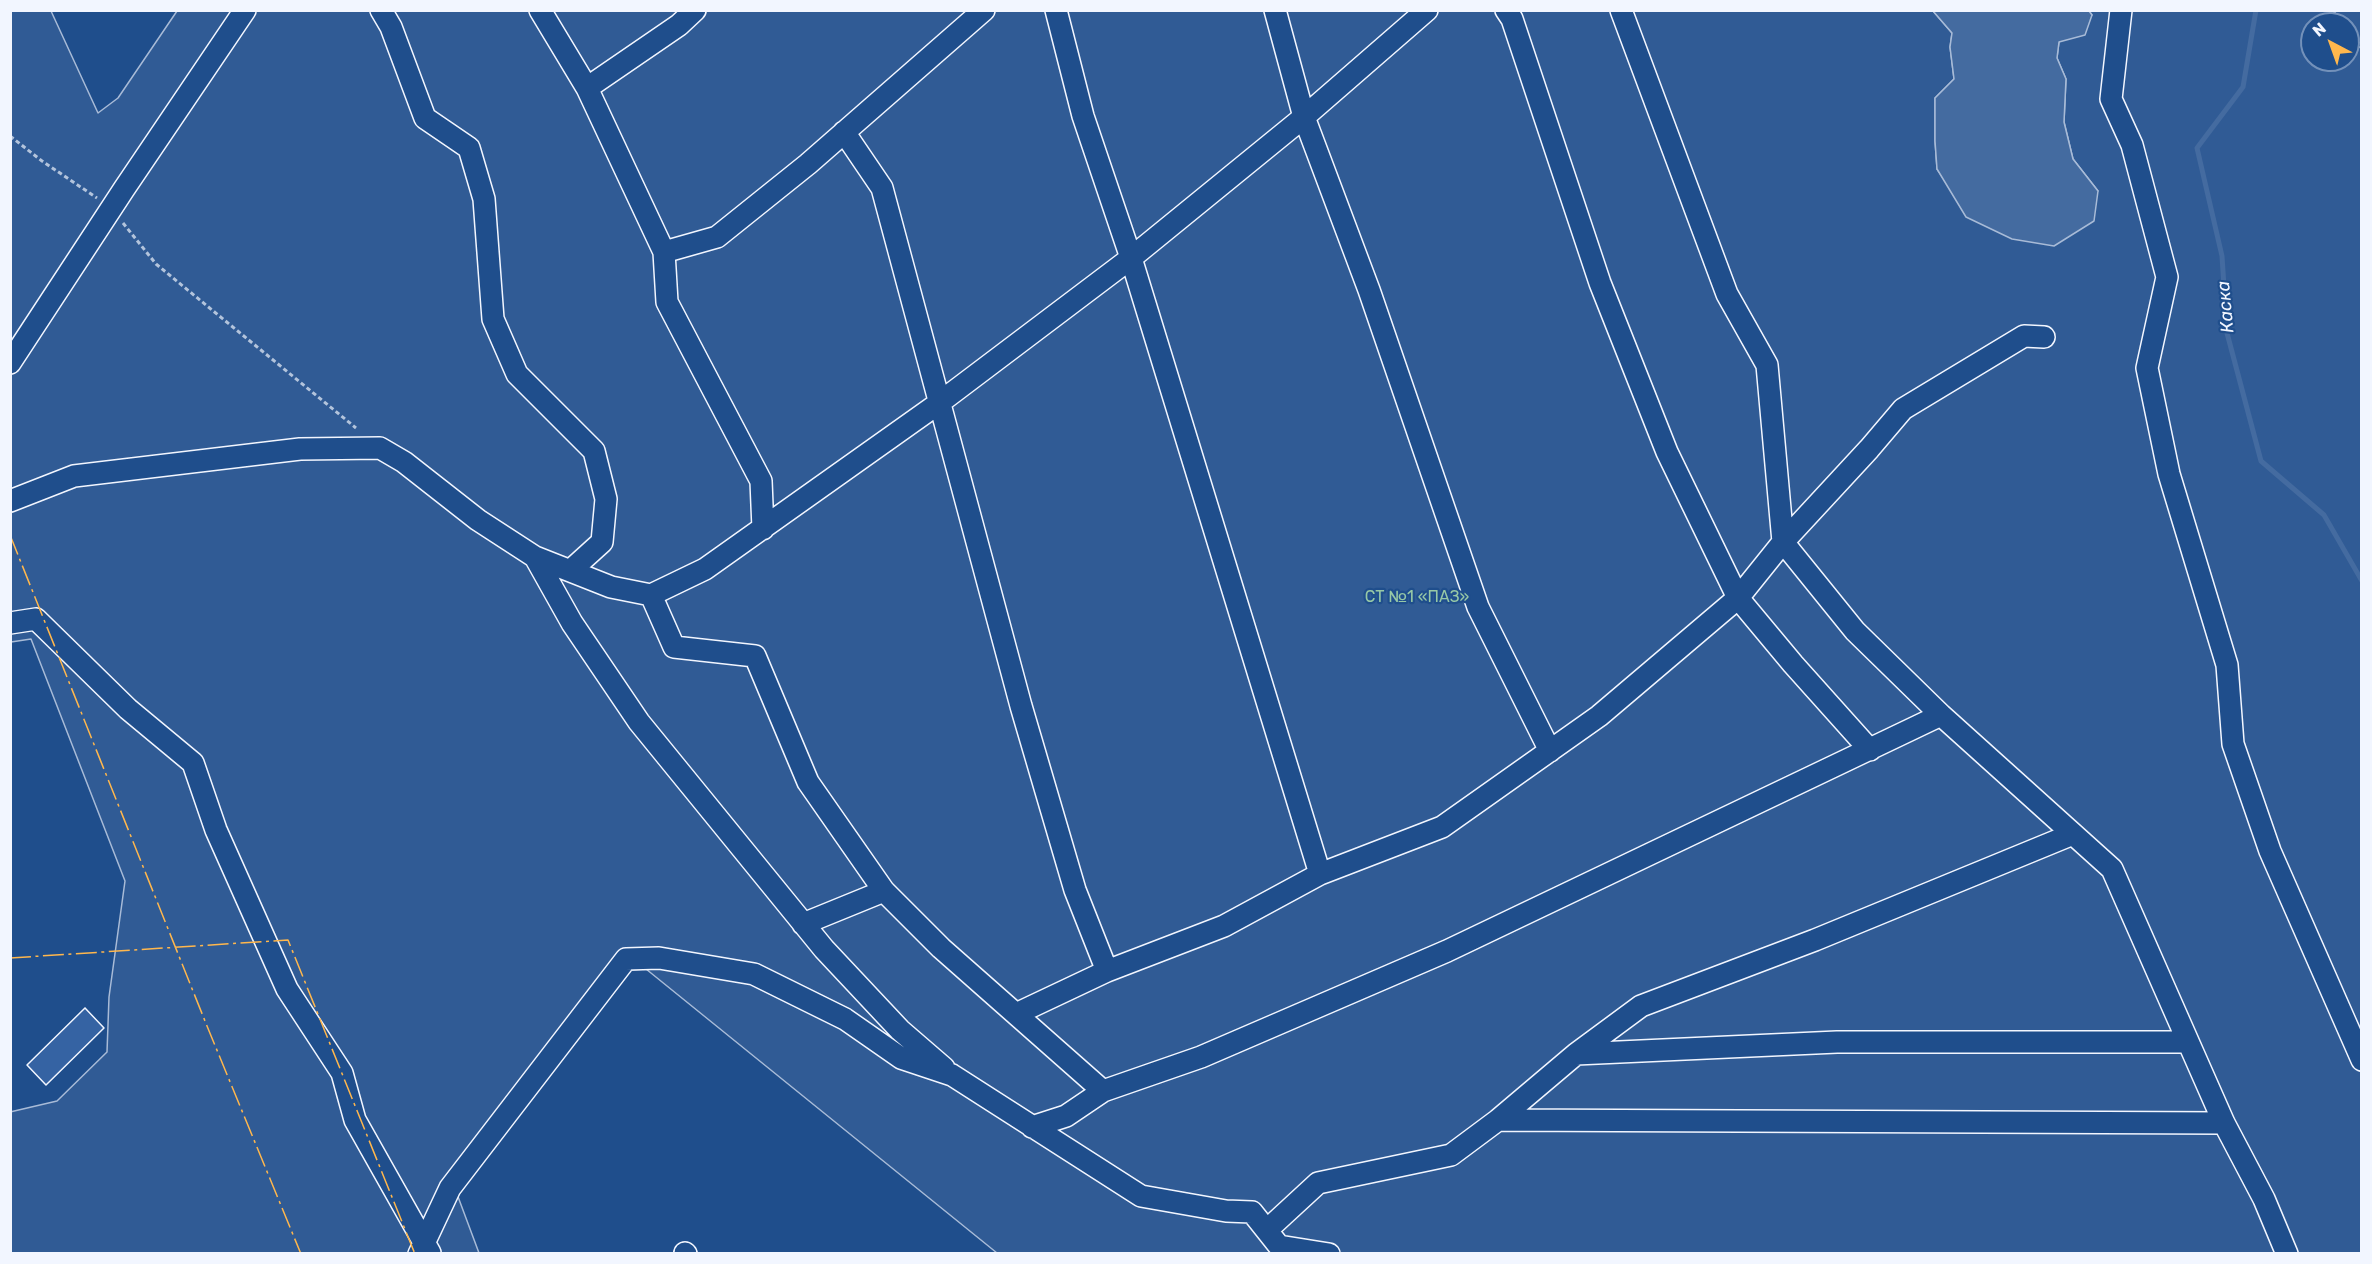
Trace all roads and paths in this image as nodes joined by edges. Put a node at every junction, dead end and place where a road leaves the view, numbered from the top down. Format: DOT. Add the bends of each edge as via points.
graph roads {
  1 [pos="245,10"];
  2 [pos="381,10"];
  3 [pos="540,10"];
  4 [pos="695,10"];
  5 [pos="984,10"];
  6 [pos="1056,10"];
  7 [pos="1275,10"];
  8 [pos="1427,10"];
  9 [pos="1506,10"];
  10 [pos="1621,10"];
  11 [pos="2121,10"];
  12 [pos="587,88"];
  13 [pos="1304,117"];
  14 [pos="844,132"];
  15 [pos="10,136"];
  16 [pos="111,208"];
  17 [pos="664,252"];
  18 [pos="1131,258"];
  19 [pos="2044,338"];
  20 [pos="10,363"];
  21 [pos="939,404"];
  22 [pos="380,448"];
  23 [pos="10,501"];
  24 [pos="762,529"];
  25 [pos="1783,542"];
  26 [pos="535,557"];
  27 [pos="570,571"];
  28 [pos="651,595"];
  29 [pos="1738,598"];
  30 [pos="10,622"];
  31 [pos="1941,716"];
  32 [pos="1870,750"];
  33 [pos="1550,751"];
  34 [pos="2073,834"];
  35 [pos="1320,874"];
  36 [pos="884,891"];
  37 [pos="803,924"];
  38 [pos="1107,971"];
  39 [pos="1016,1014"];
  40 [pos="2188,1042"];
  41 [pos="1576,1054"];
  42 [pos="2361,1060"];
  43 [pos="952,1075"];
  44 [pos="1103,1091"];
  45 [pos="1498,1120"];
  46 [pos="2224,1123"];
  47 [pos="1032,1127"];
  48 [pos="1267,1230"];
  49 [pos="424,1250"];
  50 [pos="1329,1254"];
  51 [pos="2287,1254"];
  1 -- 16 [label="street"];
  2 -- 27 [label="street" via="391,27 424,118 469,148 484,199 493,319 517,374 594,451 606,499 602,542"];
  3 -- 12 [label="street"];
  4 -- 12 [label="street"];
  5 -- 14 [label="street"];
  6 -- 18 [label="street" via="1083,116"];
  7 -- 13 [label="street"];
  8 -- 13 [label="street"];
  9 -- 29 [label="street" via="1600,283 1667,452"];
  10 -- 25 [label="street" via="1727,294 1767,365"];
  11 -- 42 [label="street" via="2111,99 2132,145 2168,277 2148,368 2169,474 2227,665 2233,744 2270,851"];
  12 -- 17 [label="street"];
  13 -- 18 [label="street"];
  13 -- 33 [label="street" via="1369,290 1478,607"];
  14 -- 17 [label="street" via="717,237"];
  14 -- 21 [label="street" via="882,188"];
  15 -- 16 [label="path"];
  16 -- 20 [label="street"];
  16 -- 22 [label="path" via="156,264"];
  17 -- 24 [label="street" via="667,302 761,481"];
  18 -- 21 [label="street"];
  18 -- 35 [label="street"];
  19 -- 25 [label="street" via="2024,336 1903,410"];
  21 -- 24 [label="street"];
  21 -- 38 [label="street" via="1075,890"];
  22 -- 23 [label="street" via="300,449 75,477"];
  22 -- 26 [label="street"];
  24 -- 28 [label="street" via="705,569"];
  25 -- 29 [label="street"];
  25 -- 31 [label="street" via="1855,631"];
  26 -- 27 [label="street"];
  26 -- 37 [label="street" via="572,623 639,722"];
  27 -- 28 [label="street" via="611,587"];
  28 -- 36 [label="street" via="674,647 754,656 808,782"];
  29 -- 32 [label="street"];
  29 -- 33 [label="street" via="1599,716"];
  30 -- 49 [label="street" via="36,619 128,709 193,763 216,830 287,989 342,1073 355,1120"];
  31 -- 32 [label="street"];
  31 -- 34 [label="street"];
  32 -- 44 [label="street" via="1447,951 1201,1057"];
  33 -- 35 [label="street" via="1442,827"];
  34 -- 40 [label="street" via="2112,869"];
  34 -- 41 [label="street" via="1815,940 1641,1006"];
  35 -- 38 [label="street" via="1224,926"];
  36 -- 37 [label="street"];
  36 -- 39 [label="street"];
  37 -- 43 [label="street" via="900,1030"];
  38 -- 39 [label="street"];
  39 -- 44 [label="street"];
  40 -- 41 [label="street" via="1837,1042"];
  40 -- 46 [label="street"];
  41 -- 45 [label="street"];
  43 -- 47 [label="street"];
  43 -- 49 [label="street" via="901,1058 845,1019 754,974 659,958 626,959 450,1188"];
  44 -- 47 [label="street" via="1066,1116"];
  45 -- 46 [label="street"];
  45 -- 48 [label="street" via="1451,1155 1318,1183"];
  46 -- 51 [label="street" via="2264,1199"];
  47 -- 48 [label="street" via="1141,1197 1252,1212"];
  48 -- 50 [label="street" via="1279,1246"];
}
